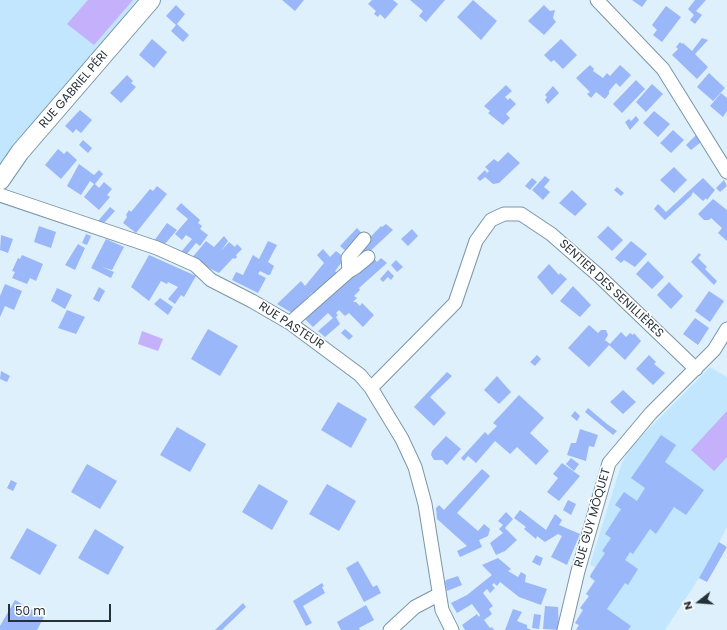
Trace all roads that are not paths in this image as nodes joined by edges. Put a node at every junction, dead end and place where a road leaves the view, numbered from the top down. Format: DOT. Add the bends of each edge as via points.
graph roads {
  1 [pos="151,0"];
  2 [pos="597,0"];
  3 [pos="727,172"];
  4 [pos="0,181"];
  5 [pos="0,195"];
  6 [pos="364,239"];
  7 [pos="368,257"];
  8 [pos="349,271"];
  9 [pos="290,323"];
  10 [pos="727,329"];
  11 [pos="696,369"];
  12 [pos="371,388"];
  13 [pos="438,595"];
  14 [pos="390,630"];
  15 [pos="452,630"];
  16 [pos="564,630"];
  1 -- 4 [label="main road, RUE GABRIEL PÉRI" via="20,152"];
  2 -- 3 [label="street" via="663,69"];
  5 -- 9 [label="street, RUE PASTEUR" via="157,248 195,265 211,280 252,300"];
  6 -- 8 [label="street" via="348,258"];
  7 -- 8 [label="street"];
  8 -- 9 [label="street"];
  9 -- 12 [label="street, RUE PASTEUR" via="349,366"];
  10 -- 11 [label="street, RUE GUY MÔQUET" via="714,350"];
  11 -- 12 [label="street, SENTIER DES SENILLIÈRES" via="598,275 551,234 522,214 504,214 491,220 476,242 455,303"];
  11 -- 16 [label="street, RUE GUY MÔQUET" via="650,413 609,463"];
  12 -- 13 [label="street, RUE PASTEUR" via="409,452 415,467 425,504"];
  13 -- 14 [label="street" via="415,608"];
  13 -- 15 [label="street, RUE PASTEUR"];
}
